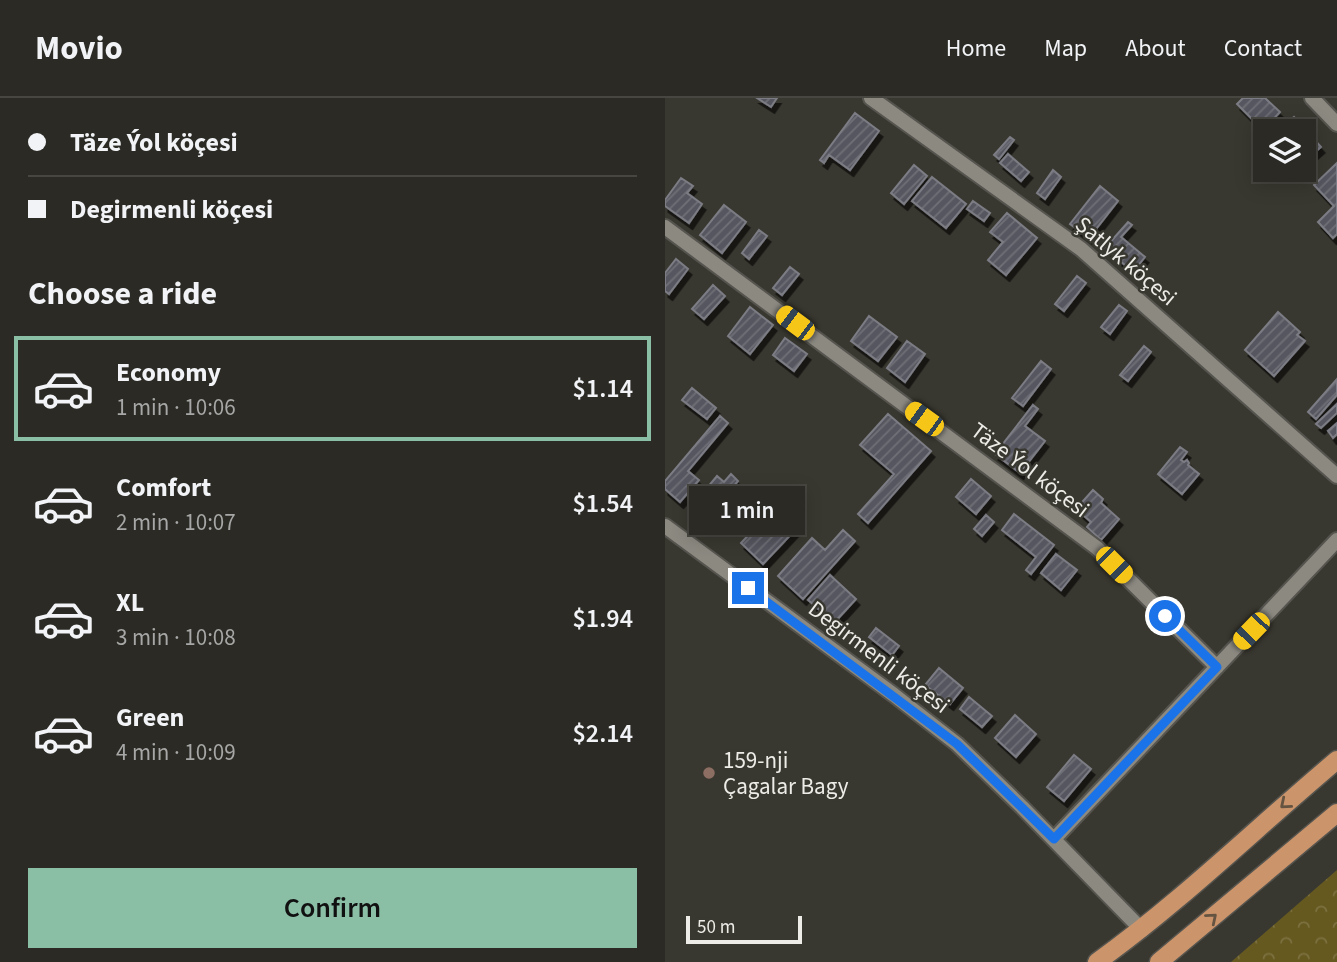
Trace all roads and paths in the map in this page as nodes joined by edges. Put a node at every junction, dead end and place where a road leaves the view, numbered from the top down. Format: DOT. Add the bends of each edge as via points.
graph roads {
  1 [pos="871,98"];
  2 [pos="1312,98"];
  3 [pos="1337,124"];
  4 [pos="665,227"];
  5 [pos="1337,476"];
  6 [pos="665,526"];
  7 [pos="1337,540"];
  8 [pos="1217,667"];
  9 [pos="1337,760"];
  10 [pos="1337,813"];
  11 [pos="1054,839"];
  12 [pos="1142,930"];
  13 [pos="1097,962"];
  14 [pos="1159,962"];
  1 -- 5 [label="street, Şatlyk köçesi" via="1081,249"];
  2 -- 3 [label="street"];
  4 -- 8 [label="street, Täze Ýol köçesi" via="1097,548"];
  6 -- 11 [label="street, Degirmenli köçesi" via="957,744"];
  7 -- 8 [label="street"];
  8 -- 11 [label="street"];
  9 -- 12 [label="main road, one-way"];
  14 -- 10 [label="main road, one-way"];
  11 -- 12 [label="street, Degirmenli köçesi"];
  12 -- 13 [label="main road"];
}
